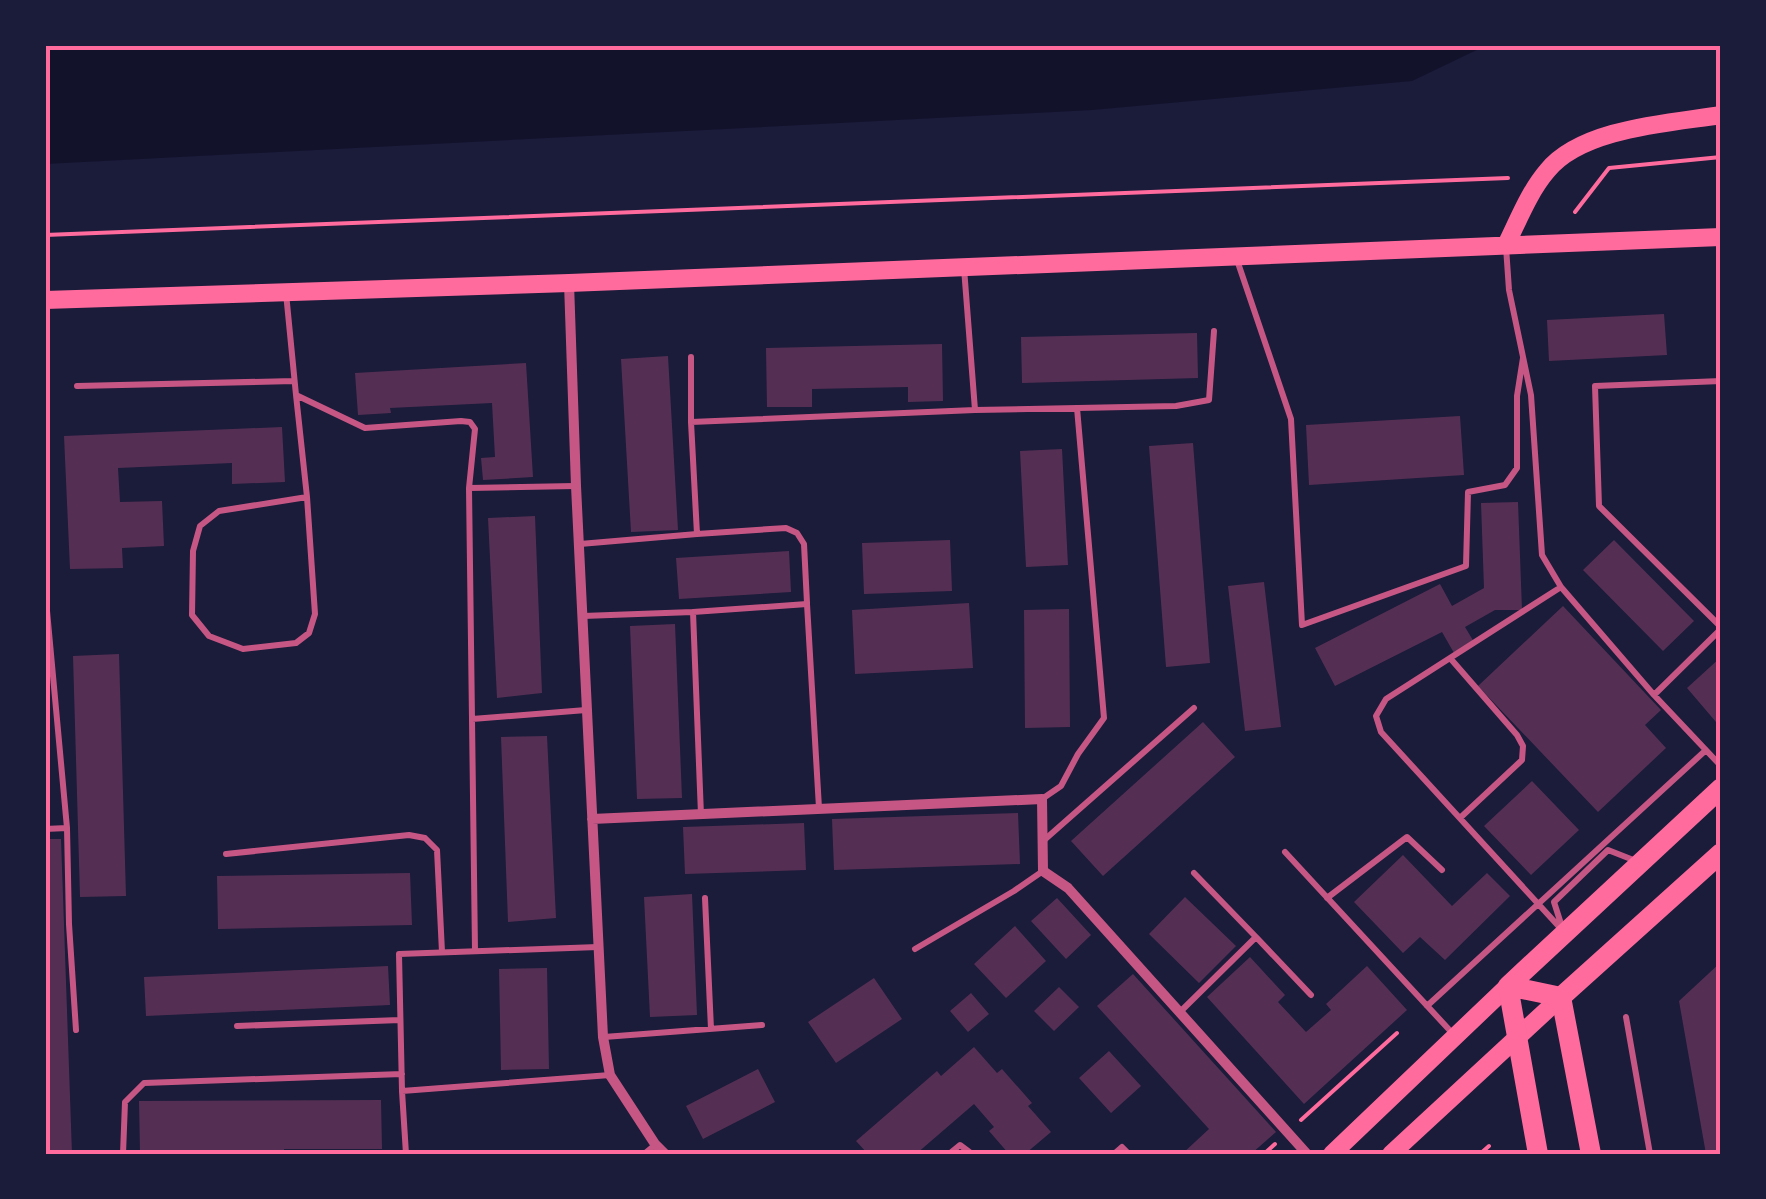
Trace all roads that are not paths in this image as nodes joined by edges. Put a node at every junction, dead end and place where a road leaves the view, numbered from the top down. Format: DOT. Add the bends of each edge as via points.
graph roads {
  1 [pos="1721,115"];
  2 [pos="1721,237"];
  3 [pos="1506,246"];
  4 [pos="1235,256"];
  5 [pos="964,267"];
  6 [pos="569,283"];
  7 [pos="286,291"];
  8 [pos="45,300"];
  9 [pos="1214,332"];
  10 [pos="690,357"];
  11 [pos="1523,358"];
  12 [pos="1721,380"];
  13 [pos="294,381"];
  14 [pos="77,386"];
  15 [pos="296,395"];
  16 [pos="1077,408"];
  17 [pos="975,410"];
  18 [pos="691,422"];
  19 [pos="576,486"];
  20 [pos="470,488"];
  21 [pos="307,497"];
  22 [pos="697,534"];
  23 [pos="580,544"];
  24 [pos="1562,588"];
  25 [pos="45,589"];
  26 [pos="807,604"];
  27 [pos="694,612"];
  28 [pos="583,616"];
  29 [pos="1721,628"];
  30 [pos="1450,658"];
  31 [pos="1654,695"];
  32 [pos="1194,708"];
  33 [pos="587,710"];
  34 [pos="472,718"];
  35 [pos="1706,750"];
  36 [pos="1721,766"];
  37 [pos="1721,788"];
  38 [pos="1042,800"];
  39 [pos="819,809"];
  40 [pos="702,815"];
  41 [pos="592,818"];
  42 [pos="1460,818"];
  43 [pos="67,828"];
  44 [pos="45,829"];
  45 [pos="1042,842"];
  46 [pos="1285,852"];
  47 [pos="1721,853"];
  48 [pos="226,854"];
  49 [pos="1640,862"];
  50 [pos="1442,870"];
  51 [pos="1043,871"];
  52 [pos="1194,873"];
  53 [pos="706,898"];
  54 [pos="1327,898"];
  55 [pos="1538,904"];
  56 [pos="1564,933"];
  57 [pos="1256,937"];
  58 [pos="598,947"];
  59 [pos="914,949"];
  60 [pos="476,951"];
  61 [pos="442,952"];
  62 [pos="1508,986"];
  63 [pos="1310,995"];
  64 [pos="1561,997"];
  65 [pos="1427,1006"];
  66 [pos="1181,1011"];
  67 [pos="1626,1017"];
  68 [pos="400,1020"];
  69 [pos="762,1025"];
  70 [pos="238,1026"];
  71 [pos="711,1029"];
  72 [pos="76,1030"];
  73 [pos="602,1037"];
  74 [pos="1456,1037"];
  75 [pos="1517,1037"];
  76 [pos="402,1074"];
  77 [pos="610,1075"];
  78 [pos="402,1091"];
  79 [pos="656,1144"];
  80 [pos="123,1154"];
  81 [pos="406,1154"];
  82 [pos="644,1154"];
  83 [pos="665,1154"];
  84 [pos="950,1154"];
  85 [pos="972,1154"];
  86 [pos="1114,1154"];
  87 [pos="1128,1154"];
  88 [pos="1307,1154"];
  89 [pos="1332,1154"];
  90 [pos="1390,1154"];
  91 [pos="1538,1154"];
  92 [pos="1591,1154"];
  93 [pos="1650,1154"];
  1 -- 3 [label="main road" via="1620,130 1574,149 1549,168"];
  2 -- 3 [label="main road"];
  3 -- 4 [label="main road"];
  3 -- 11 [label="lane"];
  4 -- 5 [label="main road"];
  4 -- 11 [label="lane" via="1291,419 1302,624 1466,566 1468,492 1504,485 1516,468"];
  5 -- 6 [label="main road"];
  5 -- 17 [label="lane"];
  6 -- 7 [label="main road"];
  6 -- 19 [label="street"];
  7 -- 8 [label="main road"];
  7 -- 13 [label="lane"];
  9 -- 16 [label="lane" via="1209,400"];
  10 -- 18 [label="lane"];
  11 -- 24 [label="lane" via="1542,555"];
  12 -- 29 [label="lane" via="1596,386 1600,506"];
  13 -- 14 [label="lane"];
  13 -- 15 [label="lane"];
  15 -- 20 [label="lane" via="365,428 470,422"];
  15 -- 21 [label="lane"];
  16 -- 17 [label="lane"];
  16 -- 38 [label="lane" via="1104,718 1061,786"];
  17 -- 18 [label="lane"];
  18 -- 22 [label="lane"];
  19 -- 20 [label="lane"];
  19 -- 23 [label="street"];
  20 -- 34 [label="lane"];
  21 -- 21 [label="lane" via="315,614 308,633 296,644 243,650 209,636 192,615 200,526 219,510"];
  22 -- 23 [label="lane"];
  22 -- 26 [label="lane" via="786,528 797,533 804,544"];
  23 -- 28 [label="street"];
  24 -- 30 [label="lane"];
  24 -- 31 [label="lane"];
  25 -- 43 [label="lane"];
  26 -- 27 [label="lane"];
  26 -- 39 [label="lane"];
  27 -- 28 [label="lane"];
  27 -- 40 [label="lane"];
  28 -- 33 [label="street"];
  29 -- 31 [label="lane"];
  30 -- 42 [label="lane" via="1523,746 1522,760"];
  30 -- 42 [label="lane" via="1386,699 1376,716 1382,732"];
  31 -- 35 [label="lane"];
  32 -- 45 [label="lane"];
  33 -- 34 [label="lane"];
  33 -- 41 [label="street"];
  34 -- 60 [label="lane"];
  35 -- 36 [label="lane"];
  35 -- 55 [label="lane"];
  37 -- 49 [label="main road"];
  38 -- 39 [label="street"];
  38 -- 45 [label="street"];
  39 -- 40 [label="street"];
  40 -- 41 [label="street"];
  41 -- 58 [label="street"];
  42 -- 55 [label="lane"];
  43 -- 44 [label="lane"];
  43 -- 72 [label="lane"];
  45 -- 51 [label="street"];
  46 -- 54 [label="lane"];
  47 -- 64 [label="main road"];
  48 -- 61 [label="lane" via="425,838 437,850"];
  49 -- 56 [label="main road"];
  49 -- 56 [label="lane" via="1608,850 1554,902"];
  50 -- 54 [label="lane" via="1407,837"];
  51 -- 59 [label="lane"];
  51 -- 66 [label="street" via="1068,888"];
  52 -- 57 [label="lane"];
  53 -- 71 [label="lane"];
  54 -- 65 [label="lane"];
  55 -- 56 [label="lane"];
  55 -- 65 [label="lane"];
  56 -- 62 [label="main road"];
  57 -- 63 [label="lane"];
  57 -- 66 [label="lane"];
  58 -- 60 [label="lane"];
  58 -- 73 [label="street"];
  60 -- 61 [label="lane"];
  61 -- 68 [label="lane" via="399,954"];
  62 -- 64 [label="main road"];
  62 -- 74 [label="main road"];
  62 -- 75 [label="main road"];
  64 -- 75 [label="main road"];
  64 -- 92 [label="main road"];
  65 -- 74 [label="lane"];
  66 -- 88 [label="street"];
  67 -- 93 [label="lane"];
  68 -- 70 [label="lane"];
  68 -- 76 [label="lane"];
  69 -- 71 [label="lane"];
  71 -- 73 [label="lane"];
  73 -- 77 [label="street"];
  74 -- 89 [label="main road"];
  75 -- 90 [label="main road"];
  75 -- 91 [label="main road"];
  76 -- 78 [label="lane"];
  76 -- 80 [label="lane" via="144,1083 125,1102"];
  77 -- 78 [label="lane"];
  77 -- 79 [label="street"];
  78 -- 81 [label="lane"];
  79 -- 82 [label="lane"];
  79 -- 83 [label="street"];
  84 -- 85 [label="lane" via="960,1145"];
  86 -- 87 [label="lane" via="1122,1147"];
}
